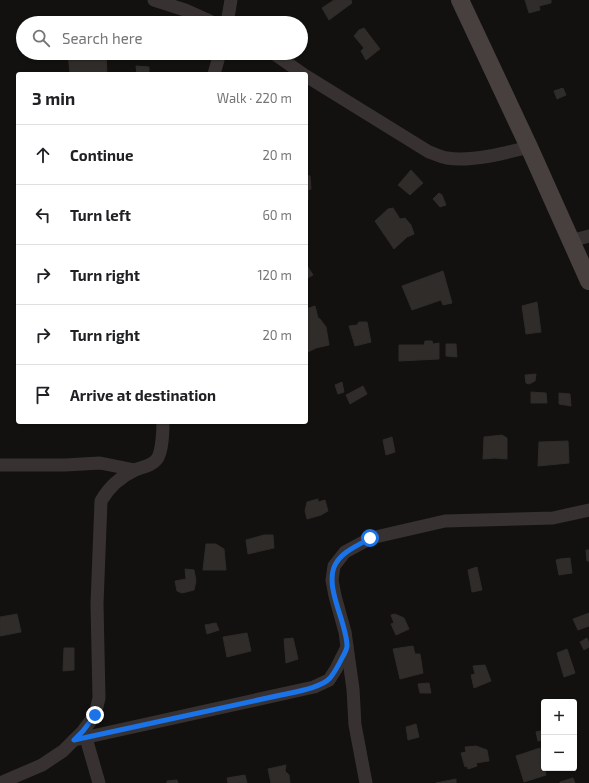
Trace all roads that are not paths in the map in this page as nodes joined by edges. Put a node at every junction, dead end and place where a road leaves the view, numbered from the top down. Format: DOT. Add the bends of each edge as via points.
graph roads {
  1 [pos="154,0"];
  2 [pos="231,0"];
  3 [pos="460,0"];
  4 [pos="198,16"];
  5 [pos="228,16"];
  6 [pos="218,60"];
  7 [pos="282,60"];
  8 [pos="215,72"];
  9 [pos="300,72"];
  10 [pos="308,77"];
  11 [pos="529,147"];
  12 [pos="589,236"];
  13 [pos="570,241"];
  14 [pos="589,281"];
  15 [pos="163,424"];
  16 [pos="0,465"];
  17 [pos="134,470"];
  18 [pos="589,510"];
  19 [pos="347,647"];
  20 [pos="80,739"];
  21 [pos="0,783"];
  22 [pos="99,783"];
  23 [pos="366,783"];
  1 -- 4 [label="street"];
  2 -- 5 [label="street"];
  3 -- 11 [label="main road"];
  6 -- 8 [label="street"];
  7 -- 9 [label="street"];
  10 -- 11 [label="street" via="429,152 446,158 508,153"];
  11 -- 13 [label="main road"];
  12 -- 13 [label="street"];
  13 -- 14 [label="main road"];
  15 -- 17 [label="street" via="158,458 149,465"];
  16 -- 17 [label="street" via="100,464"];
  17 -- 20 [label="street" via="109,488 101,501 97,604 99,698 95,715"];
  18 -- 19 [label="street" via="553,518 445,521 370,538 345,552 334,566 332,580"];
  19 -- 20 [label="street" via="329,680 314,687"];
  19 -- 23 [label="street" via="355,726"];
  20 -- 21 [label="street" via="42,766"];
  20 -- 22 [label="street"];
}
